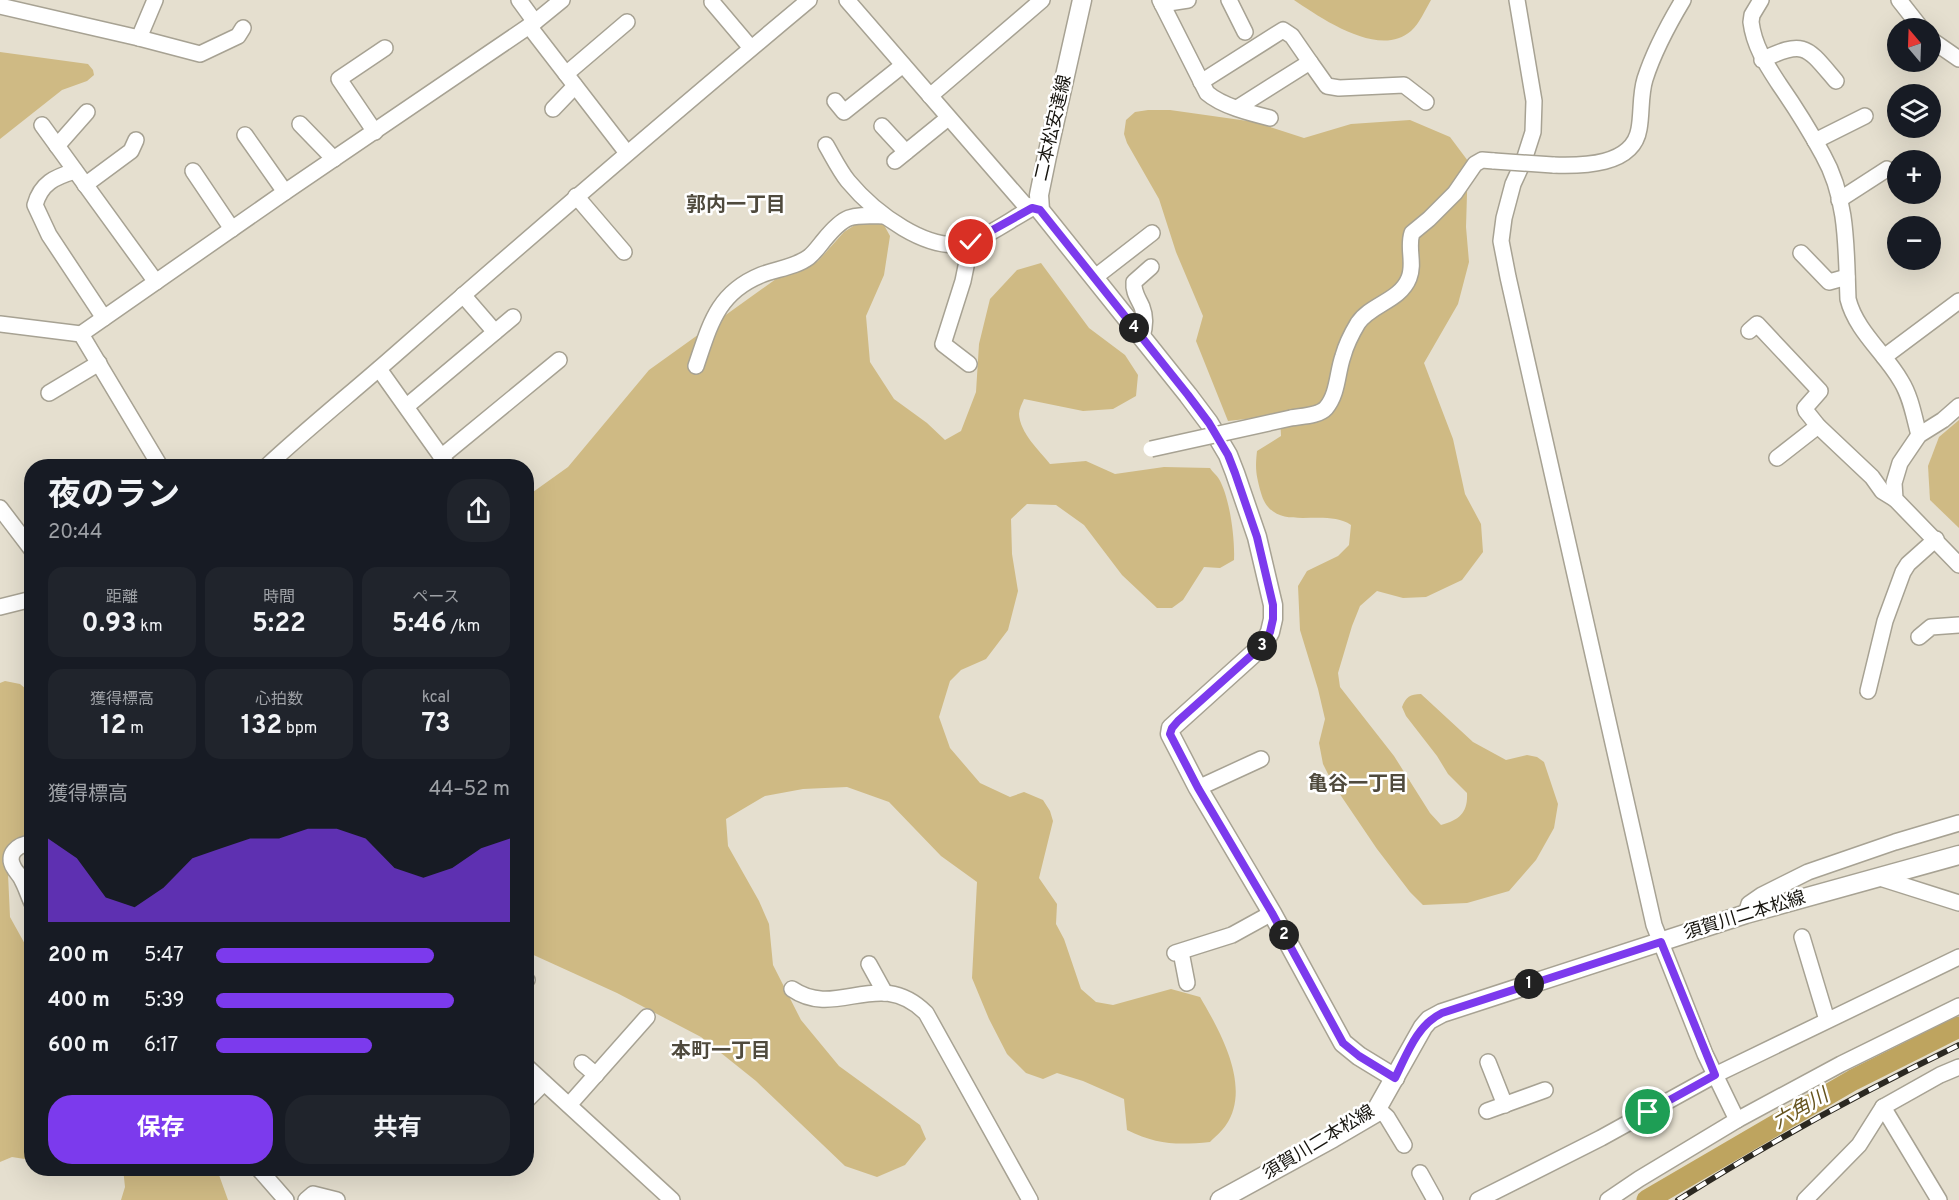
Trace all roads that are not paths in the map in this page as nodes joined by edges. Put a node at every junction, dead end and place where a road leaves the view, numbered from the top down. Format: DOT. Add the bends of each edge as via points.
graph roads {
  1 [pos="155,0"];
  2 [pos="519,0"];
  3 [pos="562,0"];
  4 [pos="808,0"];
  5 [pos="847,0"];
  6 [pos="1082,0"];
  7 [pos="1188,0"];
  8 [pos="1229,0"];
  9 [pos="1518,0"];
  10 [pos="1683,0"];
  11 [pos="1761,0"];
  12 [pos="1899,0"];
  13 [pos="1039,1"];
  14 [pos="712,2"];
  15 [pos="1161,2"];
  16 [pos="0,6"];
  17 [pos="1913,18"];
  18 [pos="627,22"];
  19 [pos="532,24"];
  20 [pos="243,28"];
  21 [pos="1245,32"];
  22 [pos="139,38"];
  23 [pos="1941,47"];
  24 [pos="385,48"];
  25 [pos="751,48"];
  26 [pos="1959,59"];
  27 [pos="1762,60"];
  28 [pos="1310,62"];
  29 [pos="903,65"];
  30 [pos="571,80"];
  31 [pos="1836,81"];
  32 [pos="1202,82"];
  33 [pos="930,96"];
  34 [pos="835,101"];
  35 [pos="1426,102"];
  36 [pos="1238,108"];
  37 [pos="553,109"];
  38 [pos="1865,116"];
  39 [pos="948,118"];
  40 [pos="1270,118"];
  41 [pos="300,124"];
  42 [pos="42,125"];
  43 [pos="96,126"];
  44 [pos="882,126"];
  45 [pos="375,132"];
  46 [pos="245,135"];
  47 [pos="136,140"];
  48 [pos="1815,141"];
  49 [pos="826,145"];
  50 [pos="57,146"];
  51 [pos="627,153"];
  52 [pos="334,159"];
  53 [pos="1887,169"];
  54 [pos="75,171"];
  55 [pos="193,171"];
  56 [pos="85,185"];
  57 [pos="285,192"];
  58 [pos="576,196"];
  59 [pos="1839,200"];
  60 [pos="1036,209"];
  61 [pos="884,216"];
  62 [pos="232,229"];
  63 [pos="1152,233"];
  64 [pos="971,242"];
  65 [pos="624,252"];
  66 [pos="1801,253"];
  67 [pos="1151,267"];
  68 [pos="1847,277"];
  69 [pos="1094,278"];
  70 [pos="156,282"];
  71 [pos="464,295"];
  72 [pos="1959,301"];
  73 [pos="513,317"];
  74 [pos="104,318"];
  75 [pos="0,324"];
  76 [pos="1749,331"];
  77 [pos="495,332"];
  78 [pos="81,334"];
  79 [pos="1142,338"];
  80 [pos="1884,357"];
  81 [pos="559,360"];
  82 [pos="99,363"];
  83 [pos="969,364"];
  84 [pos="696,366"];
  85 [pos="379,369"];
  86 [pos="49,393"];
  87 [pos="407,406"];
  88 [pos="1959,406"];
  89 [pos="1818,426"];
  90 [pos="1919,435"];
  91 [pos="1151,449"];
  92 [pos="1778,458"];
  93 [pos="156,459"];
  94 [pos="275,459"];
  95 [pos="443,459"];
  96 [pos="448,459"];
  97 [pos="1895,498"];
  98 [pos="0,508"];
  99 [pos="1936,539"];
  100 [pos="24,540"];
  101 [pos="1959,565"];
  102 [pos="24,601"];
  103 [pos="0,607"];
  104 [pos="1959,625"];
  105 [pos="1919,637"];
  106 [pos="1868,691"];
  107 [pos="1261,759"];
  108 [pos="1198,788"];
  109 [pos="1959,823"];
  110 [pos="24,844"];
  111 [pos="1959,855"];
  112 [pos="1880,878"];
  113 [pos="24,884"];
  114 [pos="1959,903"];
  115 [pos="1272,913"];
  116 [pos="1746,914"];
  117 [pos="1802,937"];
  118 [pos="1661,942"];
  119 [pos="1959,957"];
  120 [pos="869,964"];
  121 [pos="1187,983"];
  122 [pos="792,989"];
  123 [pos="885,993"];
  124 [pos="1959,1006"];
  125 [pos="647,1017"];
  126 [pos="1827,1020"];
  127 [pos="1488,1062"];
  128 [pos="582,1064"];
  129 [pos="1959,1067"];
  130 [pos="534,1073"];
  131 [pos="596,1075"];
  132 [pos="1715,1075"];
  133 [pos="1395,1078"];
  134 [pos="544,1083"];
  135 [pos="1545,1090"];
  136 [pos="534,1093"];
  137 [pos="568,1105"];
  138 [pos="1505,1105"];
  139 [pos="1883,1107"];
  140 [pos="1378,1109"];
  141 [pos="1487,1111"];
  142 [pos="1737,1120"];
  143 [pos="1404,1145"];
  144 [pos="1420,1173"];
  145 [pos="265,1176"];
  146 [pos="286,1200"];
  147 [pos="306,1200"];
  148 [pos="338,1200"];
  149 [pos="672,1200"];
  150 [pos="1030,1200"];
  151 [pos="1220,1200"];
  152 [pos="1435,1200"];
  153 [pos="1478,1200"];
  154 [pos="1608,1200"];
  155 [pos="1805,1200"];
  156 [pos="1939,1200"];
  1 -- 22 [label="street"];
  2 -- 19 [label="street"];
  3 -- 19 [label="street"];
  4 -- 25 [label="street"];
  5 -- 29 [label="street"];
  6 -- 60 [label="main road, 二本松安達線"];
  7 -- 15 [label="street"];
  8 -- 21 [label="street"];
  9 -- 118 [label="street" via="1534,101 1533,132 1513,184 1501,241 1639,865"];
  10 -- 91 [label="street, bridge" via="1663,34 1645,80 1634,142 1621,155 1590,165 1482,160 1475,164 1455,193 1412,233 1412,269 1406,285 1360,320 1342,357 1326,408 1319,413"];
  11 -- 27 [label="street" via="1751,22"];
  12 -- 17 [label="street"];
  13 -- 33 [label="street"];
  14 -- 25 [label="street"];
  15 -- 32 [label="street"];
  16 -- 22 [label="street"];
  18 -- 30 [label="street"];
  19 -- 30 [label="street"];
  19 -- 45 [label="street"];
  20 -- 22 [label="street" via="238,36 200,54"];
  23 -- 26 [label="street"];
  24 -- 45 [label="street" via="339,79"];
  25 -- 51 [label="street"];
  27 -- 31 [label="street" via="1788,49 1803,48"];
  27 -- 48 [label="street"];
  28 -- 32 [label="street" via="1292,36 1283,30"];
  28 -- 35 [label="street" via="1327,86 1392,78"];
  28 -- 36 [label="street"];
  29 -- 33 [label="street"];
  29 -- 34 [label="street" via="844,112"];
  30 -- 37 [label="street"];
  30 -- 51 [label="street"];
  32 -- 36 [label="street" via="1213,98"];
  33 -- 39 [label="street"];
  36 -- 40 [label="street"];
  38 -- 48 [label="street"];
  39 -- 44 [label="street" via="900,157"];
  39 -- 60 [label="street" via="1024,204"];
  41 -- 52 [label="street"];
  42 -- 50 [label="street"];
  43 -- 50 [label="street" via="85,114"];
  45 -- 52 [label="street"];
  46 -- 57 [label="street"];
  47 -- 56 [label="street" via="130,151"];
  48 -- 59 [label="street" via="1833,176"];
  49 -- 61 [label="street" via="848,180"];
  50 -- 54 [label="street"];
  51 -- 58 [label="street"];
  52 -- 57 [label="street"];
  53 -- 59 [label="street"];
  54 -- 56 [label="street"];
  54 -- 74 [label="street" via="55,177 37,197 35,205 49,234"];
  55 -- 62 [label="street"];
  56 -- 70 [label="street"];
  57 -- 62 [label="street"];
  58 -- 65 [label="street"];
  58 -- 71 [label="street"];
  59 -- 68 [label="street"];
  60 -- 64 [label="street"];
  60 -- 69 [label="main road"];
  61 -- 64 [label="street" via="942,244"];
  61 -- 84 [label="street" via="855,216 838,223 807,259 760,275 732,294 712,319"];
  62 -- 70 [label="street"];
  63 -- 69 [label="street"];
  64 -- 83 [label="street" via="944,344"];
  66 -- 68 [label="street" via="1829,282"];
  67 -- 79 [label="street" via="1134,282 1133,291 1144,312"];
  68 -- 80 [label="street" via="1850,308"];
  69 -- 79 [label="main road"];
  70 -- 74 [label="street"];
  71 -- 77 [label="street"];
  71 -- 85 [label="street"];
  72 -- 80 [label="street"];
  73 -- 77 [label="street"];
  74 -- 78 [label="street"];
  75 -- 78 [label="street"];
  76 -- 89 [label="street" via="1757,324 1820,391 1805,408"];
  77 -- 87 [label="street"];
  78 -- 82 [label="street"];
  79 -- 108 [label="main road" via="1195,404 1228,455 1257,537 1273,605 1272,626 1263,645 1172,728 1172,739"];
  80 -- 90 [label="street" via="1905,387"];
  81 -- 96 [label="street"];
  82 -- 86 [label="street"];
  82 -- 93 [label="street"];
  85 -- 87 [label="street"];
  85 -- 94 [label="street"];
  87 -- 95 [label="street"];
  88 -- 90 [label="street"];
  89 -- 92 [label="street"];
  89 -- 97 [label="street" via="1882,491"];
  90 -- 97 [label="street" via="1900,463 1894,483"];
  97 -- 99 [label="street"];
  98 -- 100 [label="street"];
  99 -- 101 [label="street"];
  99 -- 106 [label="street" via="1903,572 1885,621"];
  102 -- 103 [label="street"];
  104 -- 105 [label="street" via="1931,627"];
  107 -- 108 [label="street"];
  108 -- 115 [label="main road"];
  109 -- 116 [label="street" via="1808,872 1755,899"];
  110 -- 113 [label="street" via="12,852 10,861"];
  111 -- 112 [label="main road, 須賀川二本松線"];
  112 -- 114 [label="street"];
  112 -- 116 [label="main road, 須賀川二本松線"];
  115 -- 121 [label="street" via="1232,935 1178,952"];
  115 -- 133 [label="main road" via="1343,1043"];
  116 -- 118 [label="main road, 須賀川二本松線"];
  117 -- 126 [label="street"];
  118 -- 132 [label="street"];
  118 -- 133 [label="main road, 須賀川二本松線" via="1442,1013 1423,1027"];
  119 -- 126 [label="street"];
  120 -- 123 [label="street"];
  122 -- 123 [label="street" via="812,999 826,1000"];
  123 -- 150 [label="street" via="901,995 926,1014"];
  124 -- 142 [label="street"];
  125 -- 131 [label="street"];
  126 -- 132 [label="street"];
  127 -- 138 [label="street"];
  128 -- 131 [label="street"];
  129 -- 139 [label="street"];
  130 -- 134 [label="street"];
  131 -- 137 [label="street"];
  132 -- 142 [label="street"];
  132 -- 153 [label="street"];
  133 -- 140 [label="main road, 須賀川二本松線"];
  134 -- 136 [label="street"];
  134 -- 137 [label="street"];
  135 -- 138 [label="street"];
  137 -- 149 [label="street"];
  138 -- 141 [label="street"];
  139 -- 155 [label="street" via="1859,1145"];
  139 -- 156 [label="street"];
  140 -- 143 [label="street"];
  140 -- 151 [label="main road, 須賀川二本松線"];
  142 -- 154 [label="street"];
  144 -- 152 [label="street"];
  145 -- 146 [label="street"];
  147 -- 148 [label="street" via="313,1194"];
}
